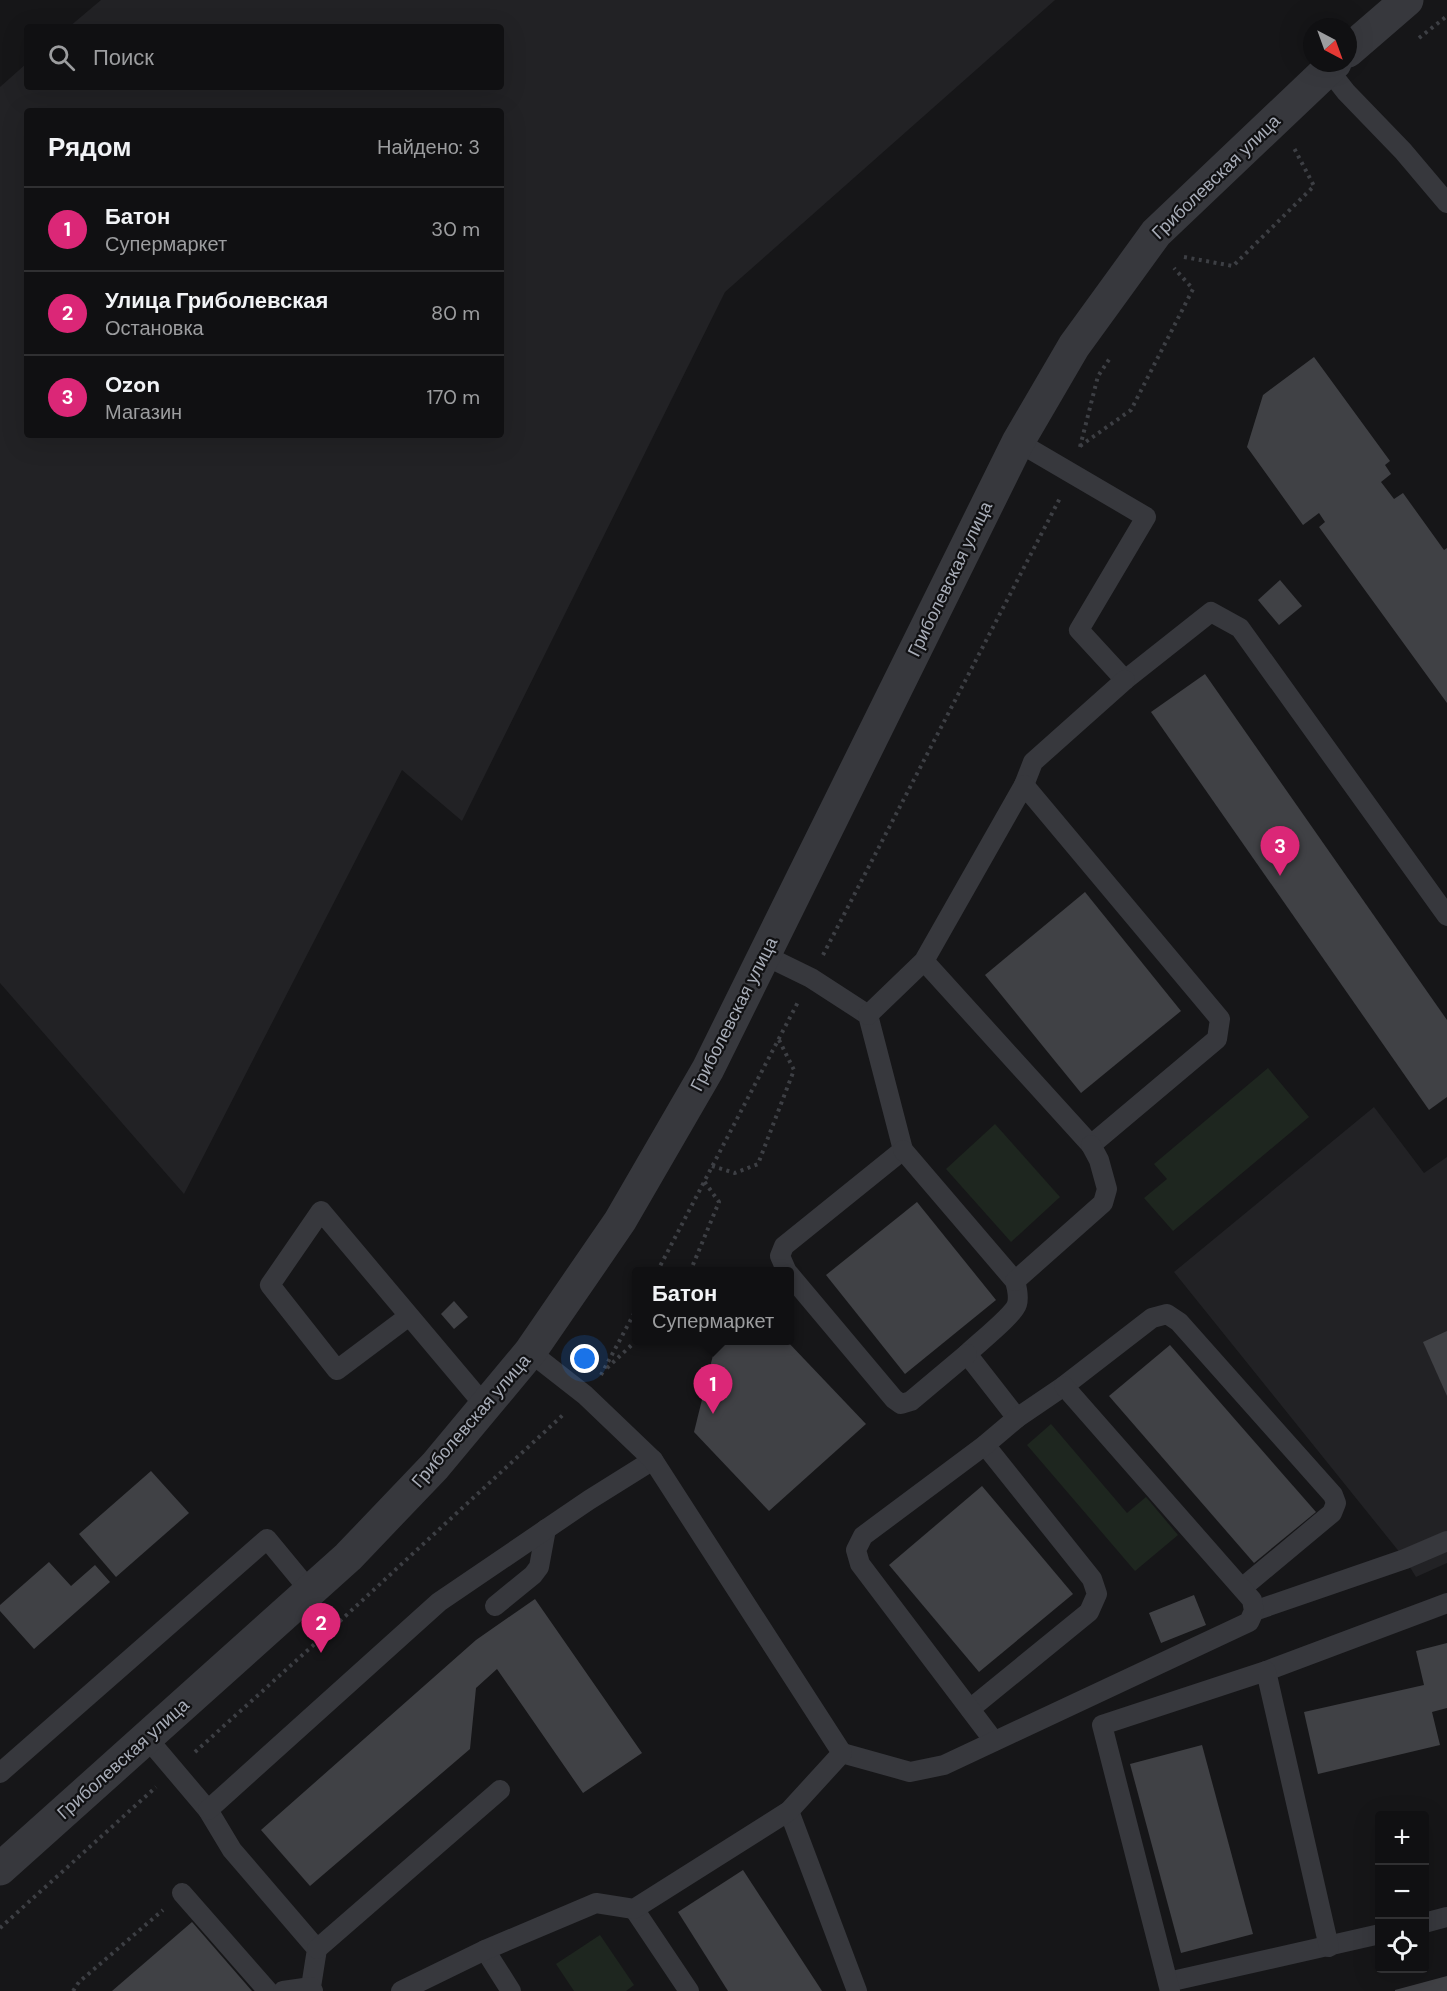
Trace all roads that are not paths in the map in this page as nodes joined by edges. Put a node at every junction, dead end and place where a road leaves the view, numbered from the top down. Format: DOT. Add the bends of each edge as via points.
graph roads {
  1 [pos="1407,0"];
  2 [pos="1357,44"];
  3 [pos="1325,72"];
  4 [pos="1340,72"];
  5 [pos="1447,203"];
  6 [pos="1018,442"];
  7 [pos="1125,680"];
  8 [pos="1024,785"];
  9 [pos="1447,915"];
  10 [pos="764,955"];
  11 [pos="924,962"];
  12 [pos="868,1015"];
  13 [pos="1090,1145"];
  14 [pos="903,1150"];
  15 [pos="785,1267"];
  16 [pos="794,1280"];
  17 [pos="1015,1281"];
  18 [pos="409,1316"];
  19 [pos="530,1352"];
  20 [pos="967,1354"];
  21 [pos="1064,1386"];
  22 [pos="486,1407"];
  23 [pos="1017,1418"];
  24 [pos="985,1445"];
  25 [pos="653,1460"];
  26 [pos="546,1529"];
  27 [pos="1447,1541"];
  28 [pos="1242,1588"];
  29 [pos="310,1591"];
  30 [pos="1447,1603"];
  31 [pos="495,1606"];
  32 [pos="1254,1611"];
  33 [pos="1266,1671"];
  34 [pos="970,1709"];
  35 [pos="147,1738"];
  36 [pos="994,1741"];
  37 [pos="842,1753"];
  38 [pos="0,1773"];
  39 [pos="500,1790"];
  40 [pos="208,1810"];
  41 [pos="789,1811"];
  42 [pos="0,1869"];
  43 [pos="182,1893"];
  44 [pos="634,1909"];
  45 [pos="1447,1917"];
  46 [pos="1429,1922"];
  47 [pos="1375,1935"];
  48 [pos="1329,1947"];
  49 [pos="316,1949"];
  50 [pos="485,1950"];
  51 [pos="1169,1987"];
  52 [pos="312,1989"];
  53 [pos="268,1991"];
  54 [pos="283,1991"];
  55 [pos="401,1991"];
  56 [pos="511,1991"];
  57 [pos="689,1991"];
  58 [pos="857,1991"];
  1 -- 2 [label="street, Гриболевская улица"];
  3 -- 6 [label="street, Гриболевская улица" via="1155,233 1074,346"];
  4 -- 5 [label="lane" via="1346,92"];
  6 -- 7 [label="lane" via="1146,517 1079,630"];
  6 -- 10 [label="street, Гриболевская улица"];
  7 -- 8 [label="lane" via="1033,762"];
  7 -- 9 [label="lane" via="1211,612 1240,628"];
  8 -- 11 [label="lane"];
  8 -- 13 [label="lane" via="1220,1019 1217,1039"];
  10 -- 12 [label="lane" via="811,978"];
  10 -- 19 [label="street, Гриболевская улица" via="708,1069 620,1221"];
  11 -- 12 [label="lane"];
  11 -- 13 [label="lane"];
  12 -- 14 [label="lane"];
  13 -- 17 [label="lane" via="1107,1188 1103,1203"];
  14 -- 15 [label="lane" via="784,1246 780,1256"];
  14 -- 17 [label="lane"];
  16 -- 20 [label="lane" via="901,1404 911,1401"];
  17 -- 20 [label="lane" via="1017,1305"];
  18 -- 18 [label="lane" via="321,1211 270,1285 337,1370"];
  18 -- 22 [label="lane"];
  19 -- 22 [label="street, Гриболевская улица"];
  19 -- 25 [label="lane" via="585,1395"];
  20 -- 23 [label="lane"];
  21 -- 23 [label="lane"];
  21 -- 28 [label="lane"];
  21 -- 28 [label="lane" via="1152,1318 1167,1314 1179,1322 1333,1495 1336,1503 1332,1513"];
  22 -- 29 [label="street, Гриболевская улица" via="348,1557"];
  23 -- 24 [label="lane"];
  24 -- 34 [label="lane" via="1092,1579 1097,1594 1089,1612"];
  24 -- 34 [label="lane" via="863,1536 856,1550 860,1564"];
  25 -- 26 [label="lane"];
  25 -- 37 [label="lane"];
  26 -- 31 [label="lane" via="539,1567"];
  26 -- 40 [label="lane" via="439,1602"];
  27 -- 32 [label="lane"];
  28 -- 32 [label="lane" via="1252,1600"];
  29 -- 35 [label="street, Гриболевская улица"];
  29 -- 38 [label="lane" via="267,1539"];
  30 -- 33 [label="lane"];
  32 -- 36 [label="lane" via="1249,1622"];
  33 -- 48 [label="lane"];
  33 -- 51 [label="lane" via="1102,1725"];
  34 -- 36 [label="lane"];
  35 -- 40 [label="lane"];
  35 -- 42 [label="street, Гриболевская улица"];
  36 -- 37 [label="lane" via="944,1765 910,1772"];
  37 -- 41 [label="lane"];
  39 -- 49 [label="lane"];
  40 -- 49 [label="lane" via="232,1850"];
  41 -- 44 [label="lane"];
  41 -- 58 [label="lane"];
  43 -- 53 [label="lane"];
  44 -- 50 [label="lane" via="596,1903"];
  44 -- 57 [label="lane"];
  45 -- 46 [label="lane"];
  47 -- 48 [label="lane"];
  48 -- 51 [label="lane"];
  49 -- 52 [label="lane"];
  50 -- 55 [label="lane"];
  50 -- 56 [label="lane"];
  52 -- 54 [label="lane"];
}
